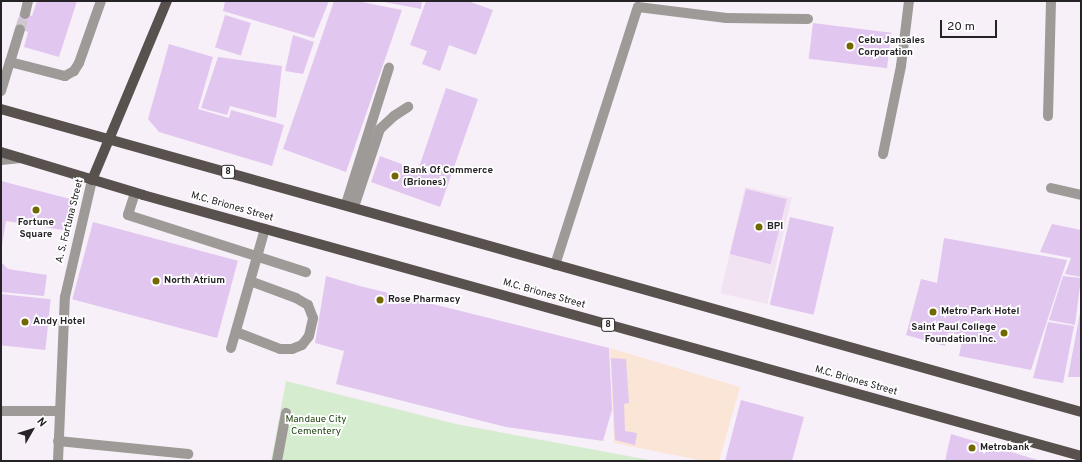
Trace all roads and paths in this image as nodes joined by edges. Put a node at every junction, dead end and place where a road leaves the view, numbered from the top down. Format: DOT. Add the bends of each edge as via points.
graph roads {
  1 [pos="28,1"];
  2 [pos="101,1"];
  3 [pos="167,1"];
  4 [pos="909,1"];
  5 [pos="1051,1"];
  6 [pos="25,14"];
  7 [pos="808,19"];
  8 [pos="20,29"];
  9 [pos="10,62"];
  10 [pos="389,68"];
  11 [pos="1,91"];
  12 [pos="408,107"];
  13 [pos="1,109"];
  14 [pos="1048,116"];
  15 [pos="110,140"];
  16 [pos="1,152"];
  17 [pos="883,154"];
  18 [pos="20,158"];
  19 [pos="1,160"];
  20 [pos="92,180"];
  21 [pos="1051,188"];
  22 [pos="135,192"];
  23 [pos="1081,195"];
  24 [pos="350,206"];
  25 [pos="265,229"];
  26 [pos="257,257"];
  27 [pos="555,265"];
  28 [pos="306,272"];
  29 [pos="250,281"];
  30 [pos="236,332"];
  31 [pos="231,348"];
  32 [pos="1,411"];
  33 [pos="59,411"];
  34 [pos="1081,412"];
  35 [pos="286,413"];
  36 [pos="58,441"];
  37 [pos="188,454"];
  38 [pos="1081,456"];
  39 [pos="58,461"];
  40 [pos="277,461"];
  1 -- 6 [label="street"];
  2 -- 9 [label="street" via="74,71 65,76"];
  3 -- 15 [label="main road, A. S. Fortuna Street"];
  4 -- 17 [label="street" via="901,66"];
  5 -- 14 [label="street"];
  7 -- 27 [label="street" via="726,18 638,7"];
  8 -- 9 [label="street"];
  9 -- 11 [label="street"];
  10 -- 24 [label="street"];
  12 -- 24 [label="street" via="380,129"];
  13 -- 15 [label="main road, 8"];
  15 -- 20 [label="main road, A. S. Fortuna Street"];
  15 -- 24 [label="main road, 8"];
  16 -- 18 [label="main road, M.C. Briones Street / 8"];
  18 -- 19 [label="street"];
  18 -- 20 [label="main road, M.C. Briones Street / 8"];
  20 -- 22 [label="main road, M.C. Briones Street / 8"];
  20 -- 33 [label="street, A. S. Fortuna Street" via="65,297"];
  21 -- 23 [label="street"];
  22 -- 25 [label="main road, M.C. Briones Street / 8"];
  22 -- 26 [label="street" via="128,216"];
  24 -- 27 [label="main road, 8"];
  25 -- 26 [label="street"];
  25 -- 38 [label="main road, M.C. Briones Street / 8"];
  26 -- 28 [label="street"];
  26 -- 29 [label="street"];
  27 -- 34 [label="main road, 8"];
  29 -- 30 [label="street"];
  29 -- 30 [label="street" via="308,305 313,318 309,336 292,350"];
  30 -- 31 [label="street"];
  32 -- 33 [label="street"];
  33 -- 36 [label="street, A. S. Fortuna Street"];
  35 -- 40 [label="street"];
  36 -- 37 [label="street"];
  36 -- 39 [label="street, A. S. Fortuna Street"];
}
